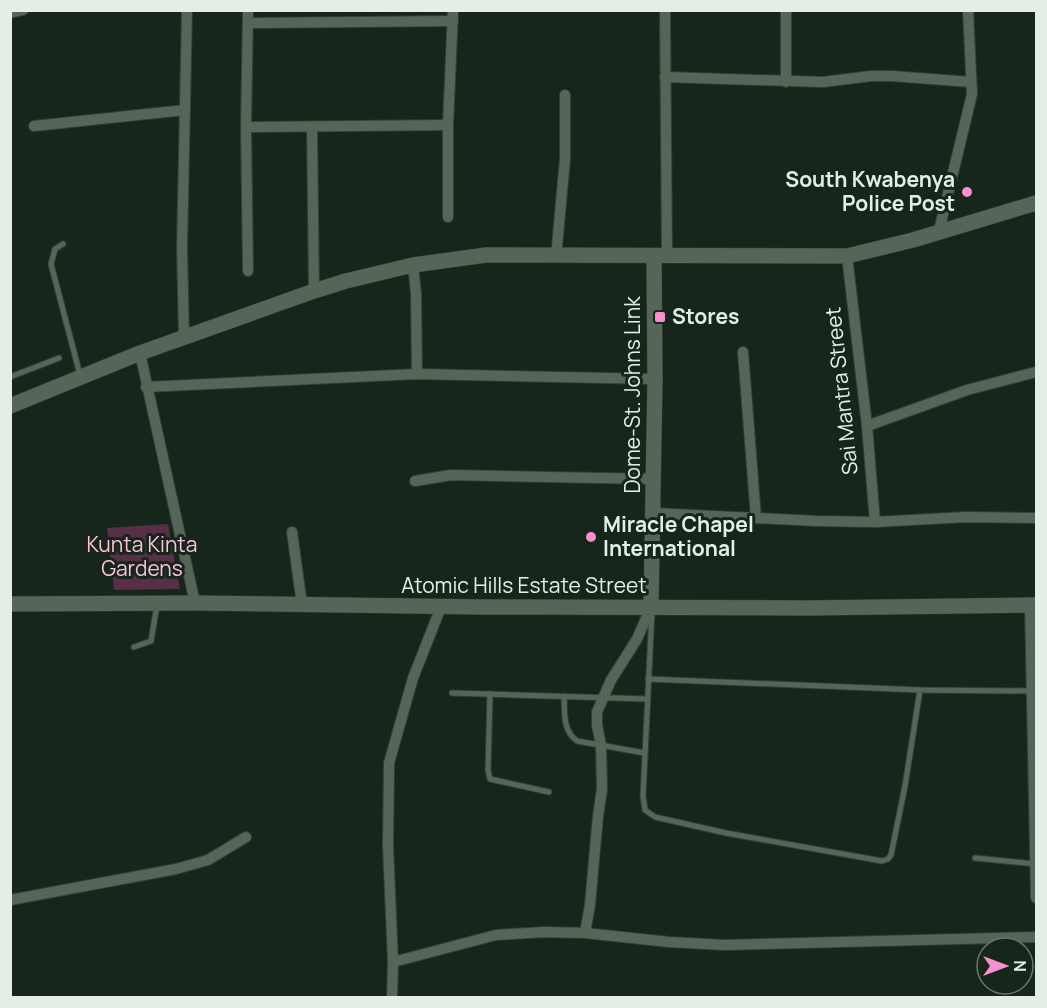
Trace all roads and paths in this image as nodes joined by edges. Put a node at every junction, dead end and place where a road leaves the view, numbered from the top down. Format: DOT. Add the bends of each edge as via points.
graph roads {
  1 [pos="23,10"];
  2 [pos="187,10"];
  3 [pos="248,10"];
  4 [pos="665,10"];
  5 [pos="786,10"];
  6 [pos="968,10"];
  7 [pos="10,13"];
  8 [pos="453,16"];
  9 [pos="248,23"];
  10 [pos="665,77"];
  11 [pos="786,82"];
  12 [pos="971,82"];
  13 [pos="565,95"];
  14 [pos="185,110"];
  15 [pos="448,125"];
  16 [pos="34,126"];
  17 [pos="246,127"];
  18 [pos="312,127"];
  19 [pos="1036,203"];
  20 [pos="448,217"];
  21 [pos="939,231"];
  22 [pos="63,244"];
  23 [pos="556,256"];
  24 [pos="661,256"];
  25 [pos="847,256"];
  26 [pos="413,265"];
  27 [pos="248,271"];
  28 [pos="314,291"];
  29 [pos="184,338"];
  30 [pos="743,352"];
  31 [pos="140,353"];
  32 [pos="59,358"];
  33 [pos="1036,372"];
  34 [pos="417,374"];
  35 [pos="10,377"];
  36 [pos="81,377"];
  37 [pos="655,380"];
  38 [pos="146,387"];
  39 [pos="10,406"];
  40 [pos="867,426"];
  41 [pos="653,479"];
  42 [pos="415,481"];
  43 [pos="653,513"];
  44 [pos="756,518"];
  45 [pos="1036,518"];
  46 [pos="875,522"];
  47 [pos="292,532"];
  48 [pos="157,603"];
  49 [pos="195,603"];
  50 [pos="10,604"];
  51 [pos="302,605"];
  52 [pos="1034,605"];
  53 [pos="441,607"];
  54 [pos="652,607"];
  55 [pos="134,647"];
  56 [pos="648,679"];
  57 [pos="920,690"];
  58 [pos="1031,691"];
  59 [pos="452,693"];
  60 [pos="490,694"];
  61 [pos="564,696"];
  62 [pos="601,699"];
  63 [pos="647,699"];
  64 [pos="601,745"];
  65 [pos="645,753"];
  66 [pos="549,792"];
  67 [pos="246,837"];
  68 [pos="975,858"];
  69 [pos="1036,864"];
  70 [pos="1036,878"];
  71 [pos="1036,898"];
  72 [pos="10,900"];
  73 [pos="585,933"];
  74 [pos="1036,938"];
  75 [pos="393,962"];
  76 [pos="392,998"];
  1 -- 7 [label="street"];
  2 -- 14 [label="street"];
  3 -- 9 [label="street"];
  4 -- 10 [label="street"];
  5 -- 11 [label="street"];
  6 -- 12 [label="street"];
  8 -- 9 [label="street"];
  8 -- 15 [label="street"];
  9 -- 17 [label="street"];
  10 -- 11 [label="street"];
  10 -- 24 [label="street"];
  11 -- 12 [label="street" via="871,76"];
  12 -- 21 [label="street" via="969,110"];
  13 -- 23 [label="street" via="565,159"];
  14 -- 16 [label="street"];
  14 -- 29 [label="street"];
  15 -- 18 [label="street"];
  15 -- 20 [label="street"];
  17 -- 18 [label="street"];
  17 -- 27 [label="street"];
  18 -- 28 [label="street"];
  19 -- 21 [label="main road"];
  21 -- 25 [label="main road"];
  22 -- 36 [label="lane" via="55,249 51,264"];
  23 -- 24 [label="main road"];
  23 -- 26 [label="main road" via="486,255"];
  24 -- 25 [label="main road"];
  24 -- 37 [label="main road, Dome-St. Johns Link"];
  25 -- 40 [label="street, Sai Mantra Street"];
  26 -- 28 [label="main road"];
  26 -- 34 [label="street"];
  28 -- 29 [label="main road"];
  29 -- 31 [label="main road"];
  30 -- 44 [label="street"];
  31 -- 36 [label="main road"];
  31 -- 38 [label="street"];
  32 -- 35 [label="lane"];
  33 -- 40 [label="street" via="967,390"];
  34 -- 37 [label="street"];
  34 -- 38 [label="street"];
  36 -- 39 [label="main road"];
  37 -- 41 [label="main road, Dome-St. Johns Link"];
  38 -- 49 [label="street"];
  40 -- 46 [label="street, Sai Mantra Street"];
  41 -- 42 [label="street" via="451,475"];
  41 -- 43 [label="main road, Dome-St. Johns Link"];
  43 -- 44 [label="street"];
  43 -- 54 [label="main road, Dome-St. Johns Link"];
  44 -- 46 [label="street"];
  45 -- 46 [label="street"];
  47 -- 51 [label="street"];
  48 -- 49 [label="main road, Atomic Hills Estate Street"];
  48 -- 50 [label="main road, Atomic Hills Estate Street"];
  48 -- 55 [label="lane" via="151,641"];
  49 -- 51 [label="main road, Atomic Hills Estate Street"];
  51 -- 53 [label="main road, Atomic Hills Estate Street"];
  52 -- 54 [label="main road, Atomic Hills Estate Street"];
  52 -- 58 [label="street"];
  53 -- 54 [label="main road, Atomic Hills Estate Street"];
  53 -- 75 [label="street" via="413,678 389,763"];
  54 -- 56 [label="lane"];
  54 -- 62 [label="street"];
  56 -- 57 [label="lane"];
  56 -- 63 [label="lane"];
  57 -- 58 [label="lane"];
  57 -- 65 [label="lane" via="891,855 885,861 649,814 643,796"];
  58 -- 69 [label="street"];
  59 -- 60 [label="lane"];
  60 -- 61 [label="lane"];
  60 -- 66 [label="lane" via="490,779"];
  61 -- 62 [label="lane"];
  61 -- 64 [label="lane" via="570,734 577,741"];
  62 -- 63 [label="lane"];
  62 -- 64 [label="street" via="597,712"];
  63 -- 65 [label="lane"];
  64 -- 65 [label="lane"];
  64 -- 73 [label="street" via="602,789"];
  67 -- 72 [label="street" via="208,860 176,869"];
  68 -- 69 [label="lane"];
  69 -- 70 [label="street"];
  70 -- 71 [label="street"];
  73 -- 74 [label="street" via="725,945"];
  73 -- 75 [label="street" via="496,934"];
  75 -- 76 [label="street"];
}
